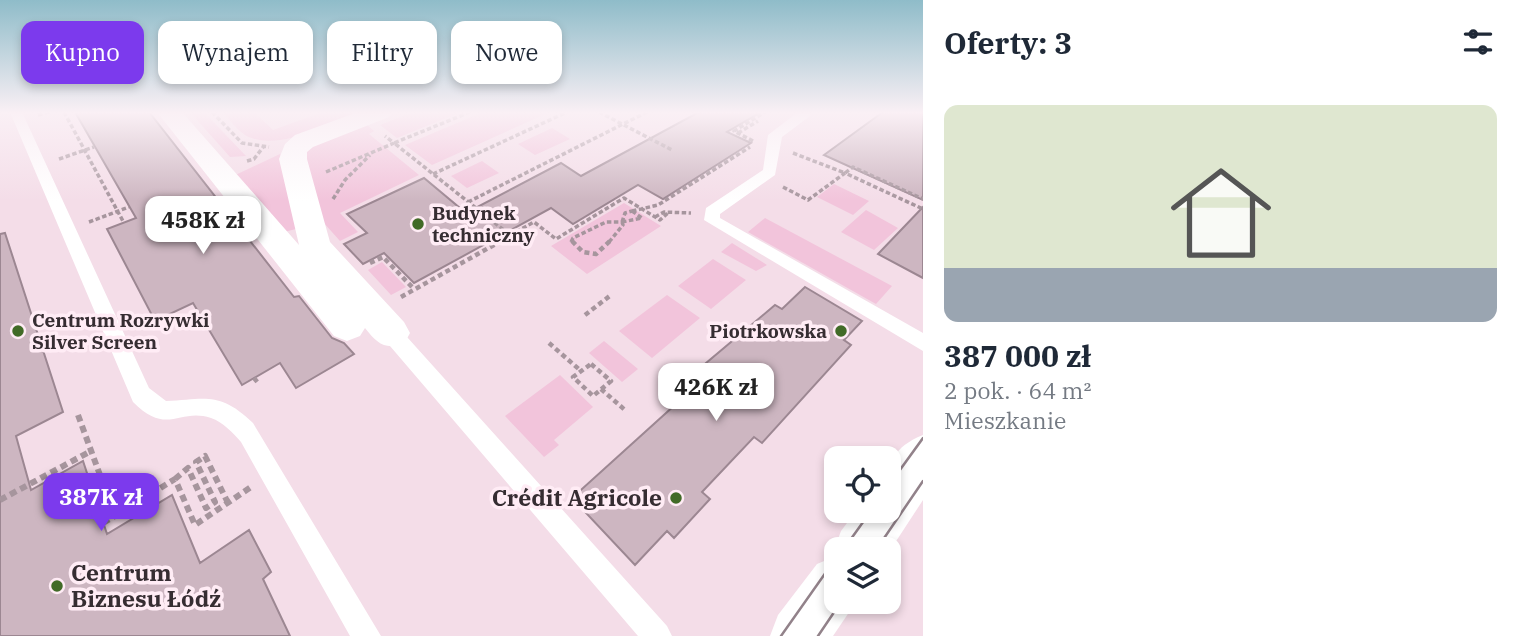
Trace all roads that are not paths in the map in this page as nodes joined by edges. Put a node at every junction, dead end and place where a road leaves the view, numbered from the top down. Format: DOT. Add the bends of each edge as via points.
graph roads {
  1 [pos="29,142"];
  2 [pos="197,142"];
  3 [pos="303,142"];
  4 [pos="774,142"];
  5 [pos="370,324"];
  6 [pos="923,343"];
  7 [pos="923,458"];
  8 [pos="901,490"];
  9 [pos="824,600"];
  10 [pos="366,636"];
  11 [pos="657,636"];
  12 [pos="799,636"];
  1 -- 10 [label="lane" via="141,395 160,411 207,407 241,425"];
  2 -- 5 [label="street"];
  3 -- 5 [label="street" via="293,159 313,241"];
  4 -- 6 [label="lane" via="770,172 712,212 712,220"];
  5 -- 11 [label="lane"];
  7 -- 8 [label="street"];
  9 -- 12 [label="street"];
}
